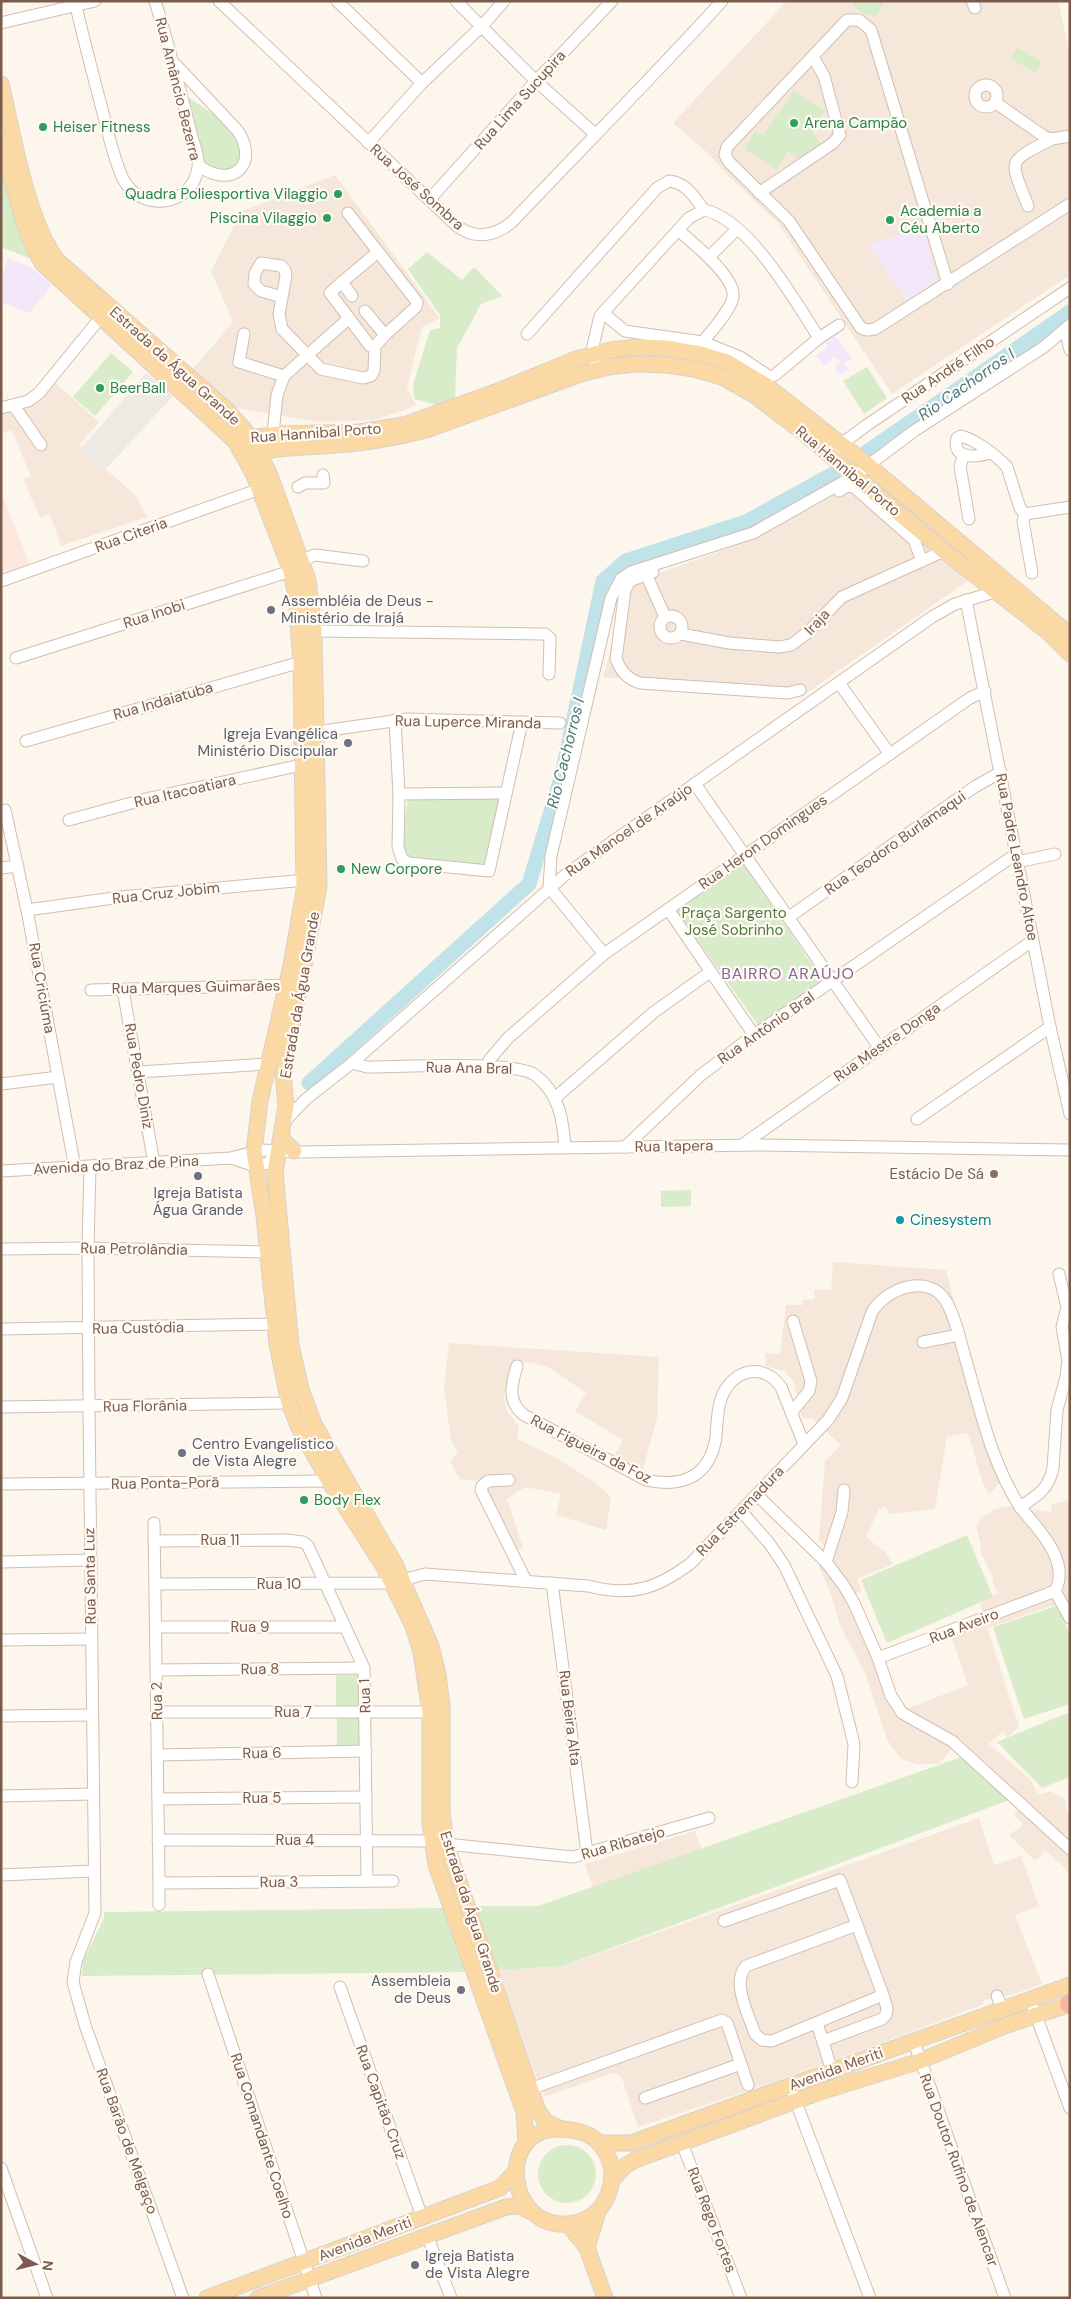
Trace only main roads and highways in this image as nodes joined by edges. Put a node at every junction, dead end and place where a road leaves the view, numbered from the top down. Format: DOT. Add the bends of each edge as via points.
graph roads {
  1 [pos="1,84"];
  2 [pos="1,142"];
  3 [pos="250,436"];
  4 [pos="235,441"];
  5 [pos="260,456"];
  6 [pos="296,565"];
  7 [pos="1070,635"];
  8 [pos="1070,654"];
  9 [pos="303,938"];
  10 [pos="293,985"];
  11 [pos="285,1096"];
  12 [pos="260,1101"];
  13 [pos="280,1144"];
  14 [pos="294,1151"];
  15 [pos="397,1581"];
  16 [pos="439,1842"];
  17 [pos="1070,1985"];
  18 [pos="1069,2004"];
  19 [pos="561,2129"];
  20 [pos="526,2143"];
  21 [pos="600,2143"];
  22 [pos="516,2171"];
  23 [pos="613,2179"];
  24 [pos="598,2210"];
  25 [pos="534,2213"];
  26 [pos="568,2224"];
  27 [pos="586,2248"];
  28 [pos="207,2298"];
  29 [pos="258,2298"];
  30 [pos="605,2298"];
  1 -- 3 [label="main road, Estrada da Água Grande" via="36,219 48,248 57,260 228,410"];
  2 -- 4 [label="main road, Estrada da Água Grande" via="28,236 42,263"];
  3 -- 4 [label="main road, Rua Hannibal Porto"];
  3 -- 5 [label="main road, Estrada da Água Grande"];
  3 -- 7 [label="main road, Rua Hannibal Porto" via="359,432 404,425 548,370 596,348 666,348 700,354 727,362 767,386 869,466"];
  4 -- 5 [label="main road, Estrada da Água Grande"];
  5 -- 6 [label="main road, Estrada da Água Grande"];
  5 -- 6 [label="main road, Estrada da Água Grande" via="260,489"];
  5 -- 8 [label="main road, Rua Hannibal Porto" via="404,436 595,370 635,364 694,368 722,377 754,395 944,551 987,592 1048,632"];
  6 -- 9 [label="main road, Estrada da Água Grande" via="301,662"];
  6 -- 9 [label="main road, Estrada da Água Grande" via="308,580 314,631 319,870 316,904"];
  9 -- 10 [label="main road, Estrada da Água Grande"];
  10 -- 11 [label="main road, Estrada da Água Grande" via="283,1078"];
  10 -- 12 [label="main road, Estrada da Água Grande" via="267,1064"];
  11 -- 12 [label="main road" via="270,1096"];
  11 -- 13 [label="main road, Estrada da Água Grande"];
  12 -- 15 [label="main road, Estrada da Água Grande" via="255,1158 288,1403 329,1481"];
  13 -- 14 [label="main road"];
  13 -- 15 [label="main road, Estrada da Água Grande" via="276,1182 292,1353 301,1389 314,1424"];
  15 -- 16 [label="main road, Estrada da Água Grande" via="421,1652 430,1712"];
  15 -- 16 [label="main road, Estrada da Água Grande" via="427,1634 438,1674 442,1717"];
  16 -- 19 [label="main road, Estrada da Água Grande" via="541,2118"];
  16 -- 20 [label="main road, Estrada da Água Grande" via="438,1873 524,2112"];
  17 -- 21 [label="main road, Avenida Meriti" via="1030,1999 1000,2002 914,2042 631,2143"];
  18 -- 23 [label="main road, Avenida Meriti" via="920,2061 796,2101 629,2163"];
  19 -- 20 [label="main road" via="548,2130"];
  19 -- 21 [label="main road" via="579,2131"];
  20 -- 22 [label="main road" via="520,2152"];
  21 -- 23 [label="main road" via="607,2154"];
  22 -- 25 [label="main road" via="519,2193"];
  22 -- 28 [label="main road, Avenida Meriti" via="500,2188"];
  23 -- 24 [label="main road" via="609,2194"];
  24 -- 26 [label="main road"];
  24 -- 27 [label="main road"];
  25 -- 26 [label="main road"];
  25 -- 29 [label="main road, Avenida Meriti" via="519,2206 506,2207"];
  26 -- 27 [label="main road"];
  27 -- 30 [label="main road"];
}
